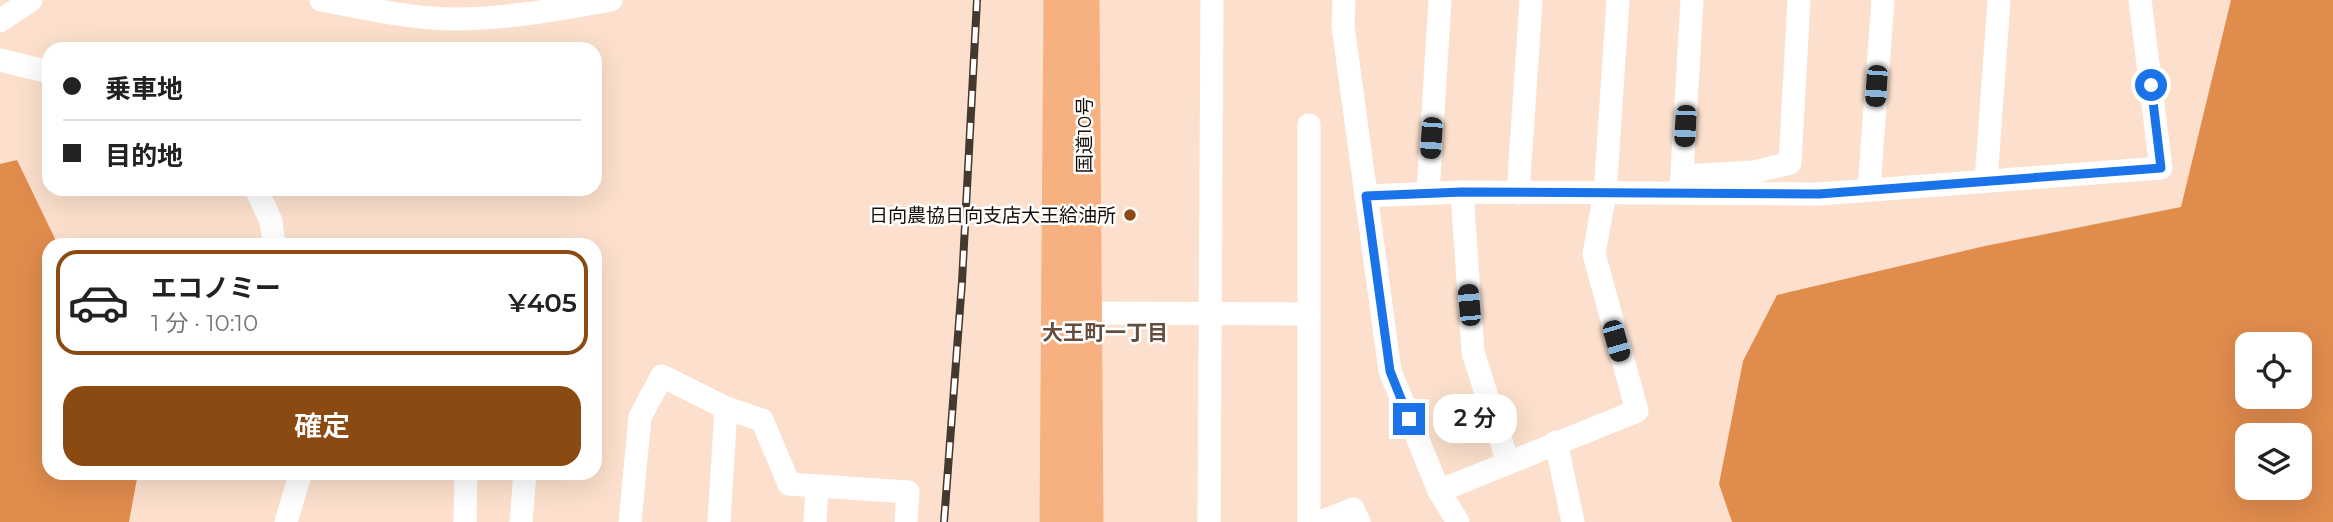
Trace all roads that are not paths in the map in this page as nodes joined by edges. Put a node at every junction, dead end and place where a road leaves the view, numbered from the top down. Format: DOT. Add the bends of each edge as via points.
graph roads {
  1 [pos="31,0"];
  2 [pos="321,0"];
  3 [pos="611,0"];
  4 [pos="1060,0"];
  5 [pos="1083,0"];
  6 [pos="1212,0"];
  7 [pos="1345,0"];
  8 [pos="1440,0"];
  9 [pos="1531,0"];
  10 [pos="1618,0"];
  11 [pos="1692,0"];
  12 [pos="1799,0"];
  13 [pos="1883,0"];
  14 [pos="1999,0"];
  15 [pos="2140,0"];
  16 [pos="394,7"];
  17 [pos="0,21"];
  18 [pos="0,60"];
  19 [pos="42,70"];
  20 [pos="1309,125"];
  21 [pos="1986,181"];
  22 [pos="1681,185"];
  23 [pos="1869,188"];
  24 [pos="1462,192"];
  25 [pos="1428,193"];
  26 [pos="1518,193"];
  27 [pos="1605,193"];
  28 [pos="259,196"];
  29 [pos="1366,196"];
  30 [pos="273,238"];
  31 [pos="1085,313"];
  32 [pos="1210,314"];
  33 [pos="1309,314"];
  34 [pos="726,408"];
  35 [pos="1556,442"];
  36 [pos="1508,463"];
  37 [pos="299,480"];
  38 [pos="466,480"];
  39 [pos="524,480"];
  40 [pos="817,487"];
  41 [pos="1439,491"];
  42 [pos="286,522"];
  43 [pos="465,522"];
  44 [pos="521,522"];
  45 [pos="630,522"];
  46 [pos="719,522"];
  47 [pos="815,522"];
  48 [pos="906,522"];
  49 [pos="1056,522"];
  50 [pos="1087,522"];
  51 [pos="1209,522"];
  52 [pos="1309,522"];
  53 [pos="1321,522"];
  54 [pos="1359,522"];
  55 [pos="1458,522"];
  56 [pos="1573,522"];
  1 -- 17 [label="street"];
  2 -- 16 [label="street"];
  3 -- 16 [label="street" via="539,13 459,19"];
  4 -- 49 [label="highway, 国道10号"];
  5 -- 31 [label="highway, 国道10号"];
  6 -- 32 [label="street"];
  7 -- 29 [label="street" via="1343,26"];
  8 -- 25 [label="street"];
  9 -- 26 [label="street"];
  10 -- 27 [label="street"];
  11 -- 22 [label="street"];
  12 -- 22 [label="street" via="1790,163"];
  13 -- 23 [label="street"];
  14 -- 21 [label="street"];
  15 -- 21 [label="street" via="2161,168"];
  18 -- 19 [label="street"];
  20 -- 33 [label="street"];
  21 -- 23 [label="street"];
  22 -- 23 [label="street" via="1819,194"];
  22 -- 27 [label="street"];
  24 -- 25 [label="street"];
  24 -- 26 [label="street"];
  24 -- 36 [label="street" via="1473,352"];
  25 -- 29 [label="street"];
  26 -- 27 [label="street"];
  27 -- 35 [label="street" via="1594,254 1637,411"];
  28 -- 30 [label="street"];
  29 -- 41 [label="street" via="1390,371"];
  31 -- 32 [label="street"];
  31 -- 50 [label="highway, 国道10号"];
  32 -- 33 [label="street"];
  32 -- 51 [label="street"];
  33 -- 52 [label="street"];
  34 -- 40 [label="street" via="762,420 789,484"];
  34 -- 45 [label="street" via="662,376 640,417"];
  34 -- 46 [label="street"];
  35 -- 36 [label="street"];
  35 -- 56 [label="street"];
  36 -- 41 [label="street"];
  37 -- 42 [label="street"];
  38 -- 43 [label="street"];
  39 -- 44 [label="street"];
  40 -- 47 [label="street"];
  40 -- 48 [label="street" via="908,492"];
  41 -- 55 [label="street"];
  53 -- 54 [label="street" via="1353,509"];
}
